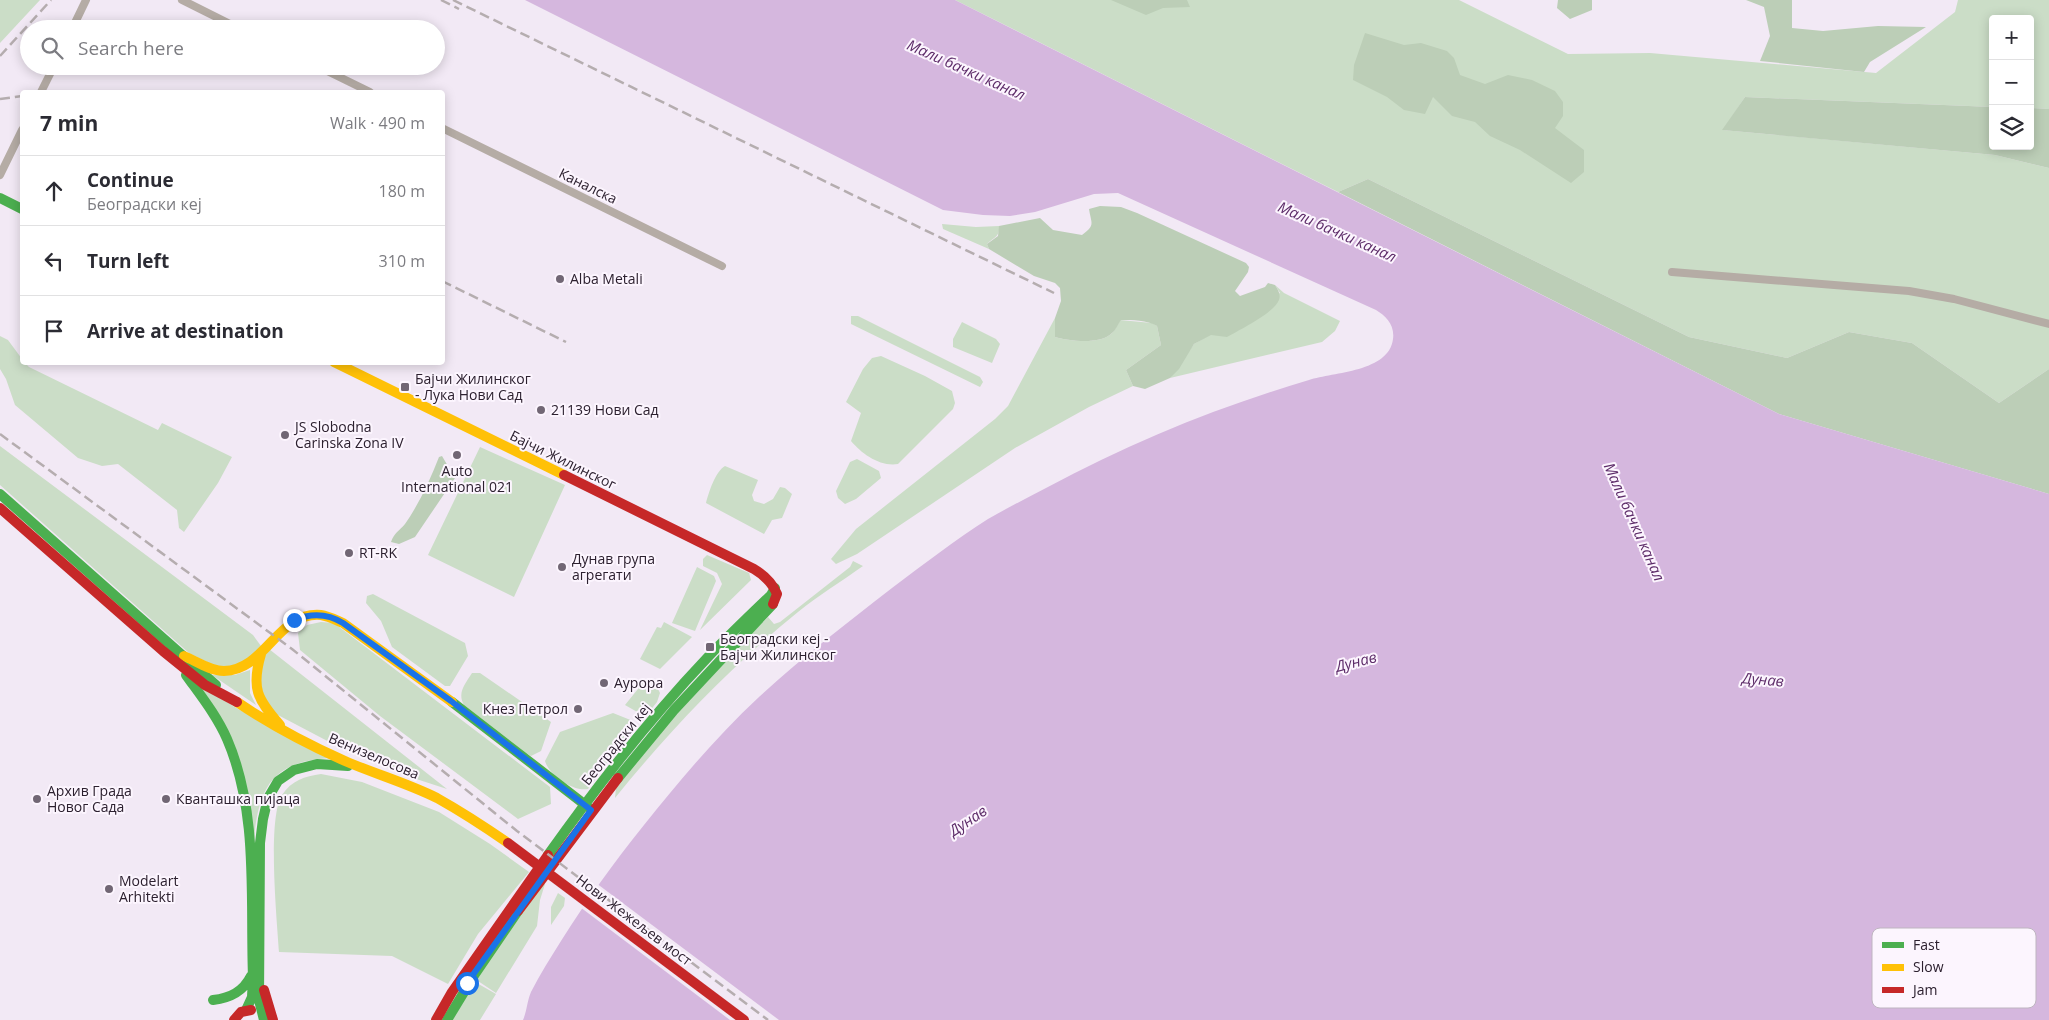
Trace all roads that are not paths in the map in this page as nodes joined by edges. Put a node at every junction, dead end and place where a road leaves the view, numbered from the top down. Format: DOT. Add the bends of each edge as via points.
graph roads {
  1 [pos="86,0"];
  2 [pos="182,0"];
  3 [pos="76,20"];
  4 [pos="222,20"];
  5 [pos="50,75"];
  6 [pos="335,75"];
  7 [pos="42,90"];
  8 [pos="366,90"];
  9 [pos="445,129"];
  10 [pos="20,134"];
  11 [pos="0,175"];
  12 [pos="0,198"];
  13 [pos="20,208"];
  14 [pos="722,266"];
  15 [pos="1672,272"];
  16 [pos="2049,324"];
  17 [pos="340,365"];
  18 [pos="0,494"];
  19 [pos="0,508"];
  20 [pos="770,602"];
  21 [pos="261,653"];
  22 [pos="184,656"];
  23 [pos="170,657"];
  24 [pos="228,696"];
  25 [pos="286,732"];
  26 [pos="369,770"];
  27 [pos="588,807"];
  28 [pos="508,843"];
  29 [pos="260,957"];
  30 [pos="252,973"];
  31 [pos="213,1000"];
  32 [pos="246,1010"];
  33 [pos="263,1018"];
  34 [pos="234,1020"];
  35 [pos="273,1020"];
  36 [pos="436,1020"];
  37 [pos="447,1020"];
  38 [pos="744,1020"];
  1 -- 3 [label="street"];
  2 -- 4 [label="street"];
  5 -- 7 [label="street"];
  6 -- 8 [label="street"];
  9 -- 14 [label="street, Каналска"];
  10 -- 11 [label="street"];
  12 -- 13 [label="main road"];
  15 -- 16 [label="street" via="1909,291 1954,299"];
  17 -- 20 [label="main road, Бајчи Жилинског" via="735,558 760,573 775,588 777,594"];
  18 -- 22 [label="main road, Венизелосова"];
  19 -- 23 [label="main road, Венизелосова"];
  20 -- 27 [label="main road, Београдски кеј"];
  21 -- 22 [label="main road" via="239,670 224,671 213,670"];
  21 -- 25 [label="main road" via="254,688 261,703"];
  21 -- 27 [label="main road" via="288,624 301,617 315,614 337,619 451,701"];
  22 -- 24 [label="main road, Венизелосова"];
  23 -- 24 [label="main road, Венизелосова" via="205,685"];
  23 -- 30 [label="main road" via="214,713 227,736 244,787 249,820"];
  24 -- 25 [label="main road, Венизелосова"];
  25 -- 26 [label="main road, Венизелосова"];
  26 -- 28 [label="main road, Венизелосова" via="447,804"];
  26 -- 29 [label="main road" via="309,764 281,779 267,799 261,823"];
  27 -- 36 [label="main road, Београдски кеј" via="490,936"];
  27 -- 37 [label="main road, Београдски кеј" via="467,983"];
  28 -- 38 [label="main road, Нови Жежељев мост, bridge"];
  29 -- 33 [label="main road" via="259,1004"];
  29 -- 35 [label="main road" via="266,999"];
  30 -- 31 [label="main road" via="242,990 228,998"];
  30 -- 32 [label="main road" via="251,1002"];
  32 -- 33 [label="main road" via="255,1011"];
  32 -- 34 [label="main road"];
}
